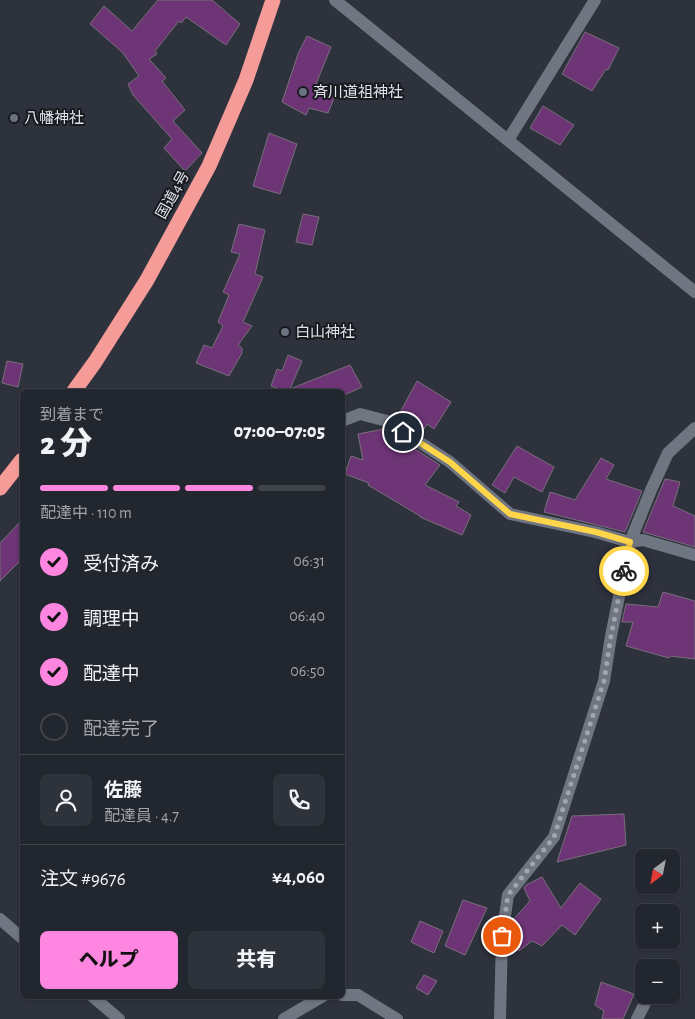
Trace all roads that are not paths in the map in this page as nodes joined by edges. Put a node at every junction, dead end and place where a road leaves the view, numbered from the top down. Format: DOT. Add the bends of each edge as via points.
graph roads {
  1 [pos="273,0"];
  2 [pos="335,0"];
  3 [pos="595,0"];
  4 [pos="508,140"];
  5 [pos="695,292"];
  6 [pos="75,389"];
  7 [pos="345,420"];
  8 [pos="695,428"];
  9 [pos="20,463"];
  10 [pos="0,488"];
  11 [pos="630,542"];
  12 [pos="695,555"];
  13 [pos="0,919"];
  14 [pos="20,936"];
  15 [pos="345,995"];
  16 [pos="96,999"];
  17 [pos="318,999"];
  18 [pos="644,1004"];
  19 [pos="119,1019"];
  20 [pos="284,1019"];
  21 [pos="397,1019"];
  22 [pos="500,1019"];
  23 [pos="637,1019"];
  1 -- 6 [label="highway, 国道4号" via="246,80 209,166 147,280"];
  2 -- 4 [label="street"];
  3 -- 4 [label="street"];
  4 -- 5 [label="street"];
  7 -- 11 [label="street" via="360,414 387,421 450,462 510,514"];
  8 -- 11 [label="street" via="668,453"];
  9 -- 10 [label="highway"];
  11 -- 12 [label="street" via="643,540"];
  11 -- 22 [label="street" via="604,681 554,837 508,895 502,936"];
  13 -- 14 [label="street"];
  15 -- 21 [label="street" via="358,995"];
  16 -- 19 [label="street"];
  17 -- 20 [label="street"];
  18 -- 23 [label="street"];
}
